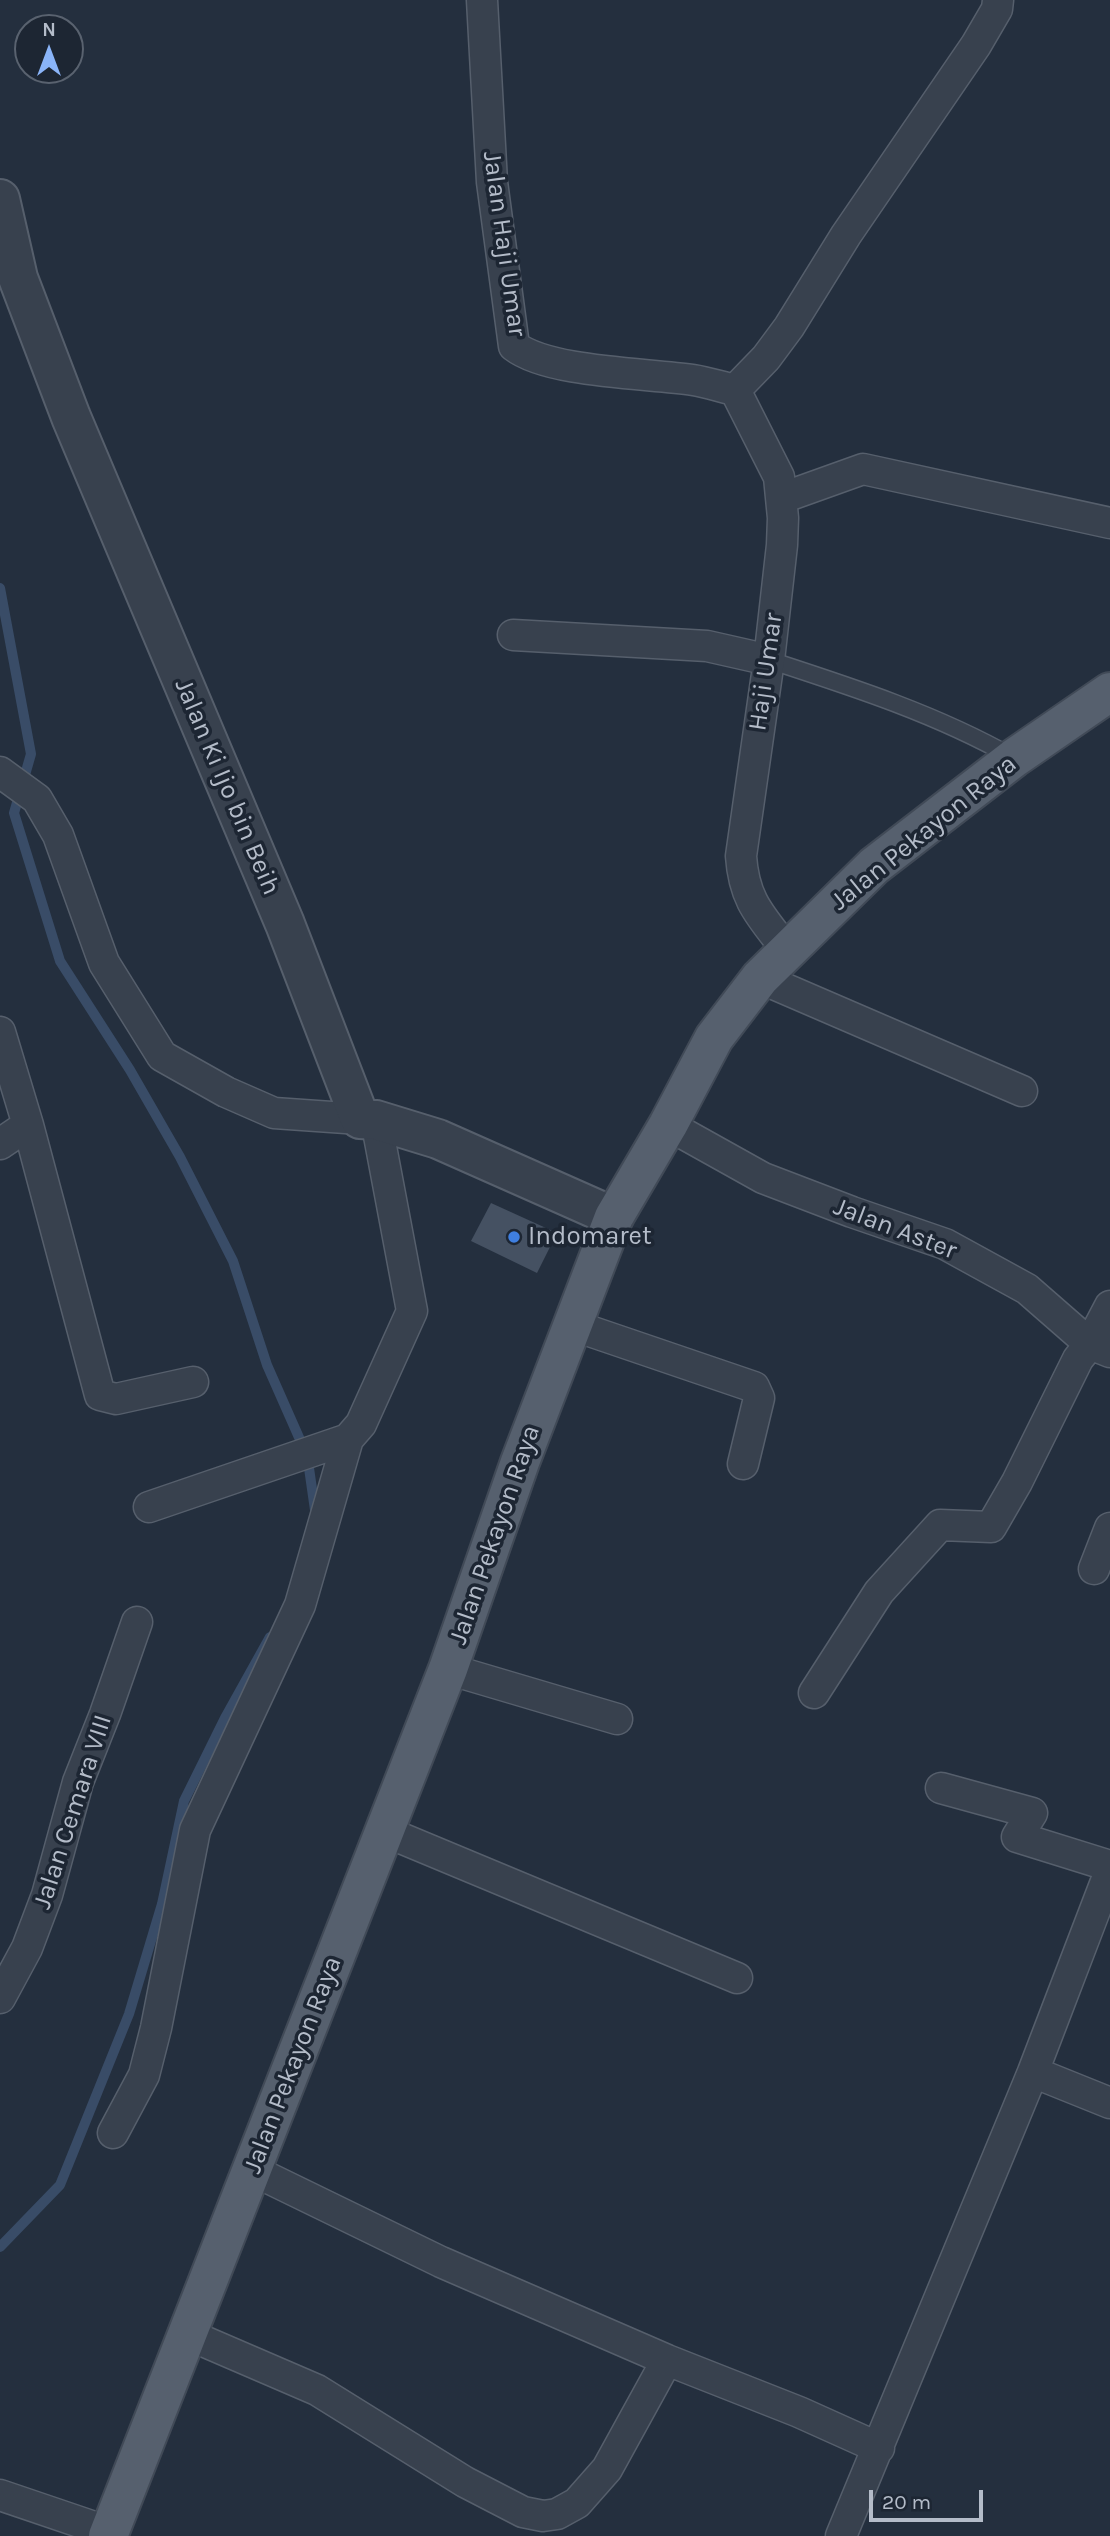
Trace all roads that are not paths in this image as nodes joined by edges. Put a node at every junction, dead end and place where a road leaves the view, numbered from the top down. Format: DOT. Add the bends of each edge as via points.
graph roads {
  1 [pos="482,0"];
  2 [pos="998,0"];
  3 [pos="0,199"];
  4 [pos="735,390"];
  5 [pos="782,498"];
  6 [pos="1110,523"];
  7 [pos="513,635"];
  8 [pos="769,660"];
  9 [pos="1110,692"];
  10 [pos="1014,758"];
  11 [pos="0,772"];
  12 [pos="787,950"];
  13 [pos="760,978"];
  14 [pos="0,1032"];
  15 [pos="1022,1091"];
  16 [pos="368,1119"];
  17 [pos="28,1125"];
  18 [pos="668,1125"];
  19 [pos="0,1144"];
  20 [pos="614,1217"];
  21 [pos="1110,1306"];
  22 [pos="572,1325"];
  23 [pos="1100,1348"];
  24 [pos="193,1382"];
  25 [pos="348,1439"];
  26 [pos="743,1464"];
  27 [pos="149,1507"];
  28 [pos="1110,1528"];
  29 [pos="1094,1569"];
  30 [pos="137,1622"];
  31 [pos="448,1669"];
  32 [pos="814,1693"];
  33 [pos="617,1719"];
  34 [pos="941,1788"];
  35 [pos="384,1831"];
  36 [pos="1110,1868"];
  37 [pos="737,1978"];
  38 [pos="0,1998"];
  39 [pos="1033,2072"];
  40 [pos="1110,2103"];
  41 [pos="113,2133"];
  42 [pos="252,2170"];
  43 [pos="187,2334"];
  44 [pos="667,2360"];
  45 [pos="879,2448"];
  46 [pos="0,2496"];
  47 [pos="108,2534"];
  48 [pos="841,2536"];
  1 -- 4 [label="street, Jalan Haji Umar" via="492,182 514,346 532,357 562,365 695,380"];
  2 -- 4 [label="street" via="976,45 789,327"];
  3 -- 16 [label="street, Jalan Ki Ijo bin Beih" via="18,278 71,417"];
  4 -- 5 [label="street, Haji Umar" via="779,477"];
  5 -- 6 [label="street" via="863,469"];
  5 -- 8 [label="street, Haji Umar" via="782,545"];
  7 -- 8 [label="street" via="707,646"];
  8 -- 10 [label="lane" via="908,708 978,737"];
  8 -- 12 [label="street, Haji Umar" via="741,856 746,893"];
  9 -- 10 [label="main road, Jalan Pekayon Raya"];
  10 -- 12 [label="main road, Jalan Pekayon Raya" via="874,866"];
  11 -- 16 [label="street" via="37,799 58,835 104,963 162,1056 274,1113"];
  12 -- 13 [label="main road, Jalan Pekayon Raya"];
  13 -- 15 [label="street"];
  13 -- 18 [label="main road, Jalan Pekayon Raya" via="714,1038"];
  14 -- 17 [label="street"];
  16 -- 20 [label="street" via="438,1139"];
  16 -- 25 [label="street" via="412,1311 361,1424"];
  17 -- 19 [label="street"];
  17 -- 24 [label="street" via="100,1395 116,1399"];
  18 -- 20 [label="main road, Jalan Pekayon Raya"];
  18 -- 23 [label="street, Jalan Aster" via="763,1178 945,1244 1027,1289"];
  20 -- 22 [label="main road, Jalan Pekayon Raya"];
  21 -- 23 [label="street"];
  22 -- 26 [label="street" via="754,1387 759,1398"];
  22 -- 31 [label="main road, Jalan Pekayon Raya"];
  23 -- 32 [label="street" via="1079,1359 991,1527 940,1525 880,1592"];
  25 -- 27 [label="street"];
  25 -- 41 [label="street" via="300,1605 195,1830 144,2075"];
  28 -- 29 [label="street"];
  30 -- 38 [label="street, Jalan Cemara VIII" via="78,1782 39,1916"];
  31 -- 33 [label="street"];
  31 -- 35 [label="main road, Jalan Pekayon Raya"];
  34 -- 36 [label="street" via="1032,1813 1017,1837"];
  35 -- 37 [label="street"];
  35 -- 42 [label="main road, Jalan Pekayon Raya"];
  36 -- 39 [label="street"];
  39 -- 40 [label="street"];
  39 -- 45 [label="street"];
  42 -- 43 [label="main road, Jalan Pekayon Raya"];
  42 -- 44 [label="street" via="441,2262"];
  43 -- 44 [label="street" via="317,2390 465,2482 523,2512 543,2516 577,2503 607,2469"];
  43 -- 47 [label="main road, Jalan Pekayon Raya"];
  44 -- 45 [label="street"];
  45 -- 48 [label="street"];
  46 -- 47 [label="street"];
}
